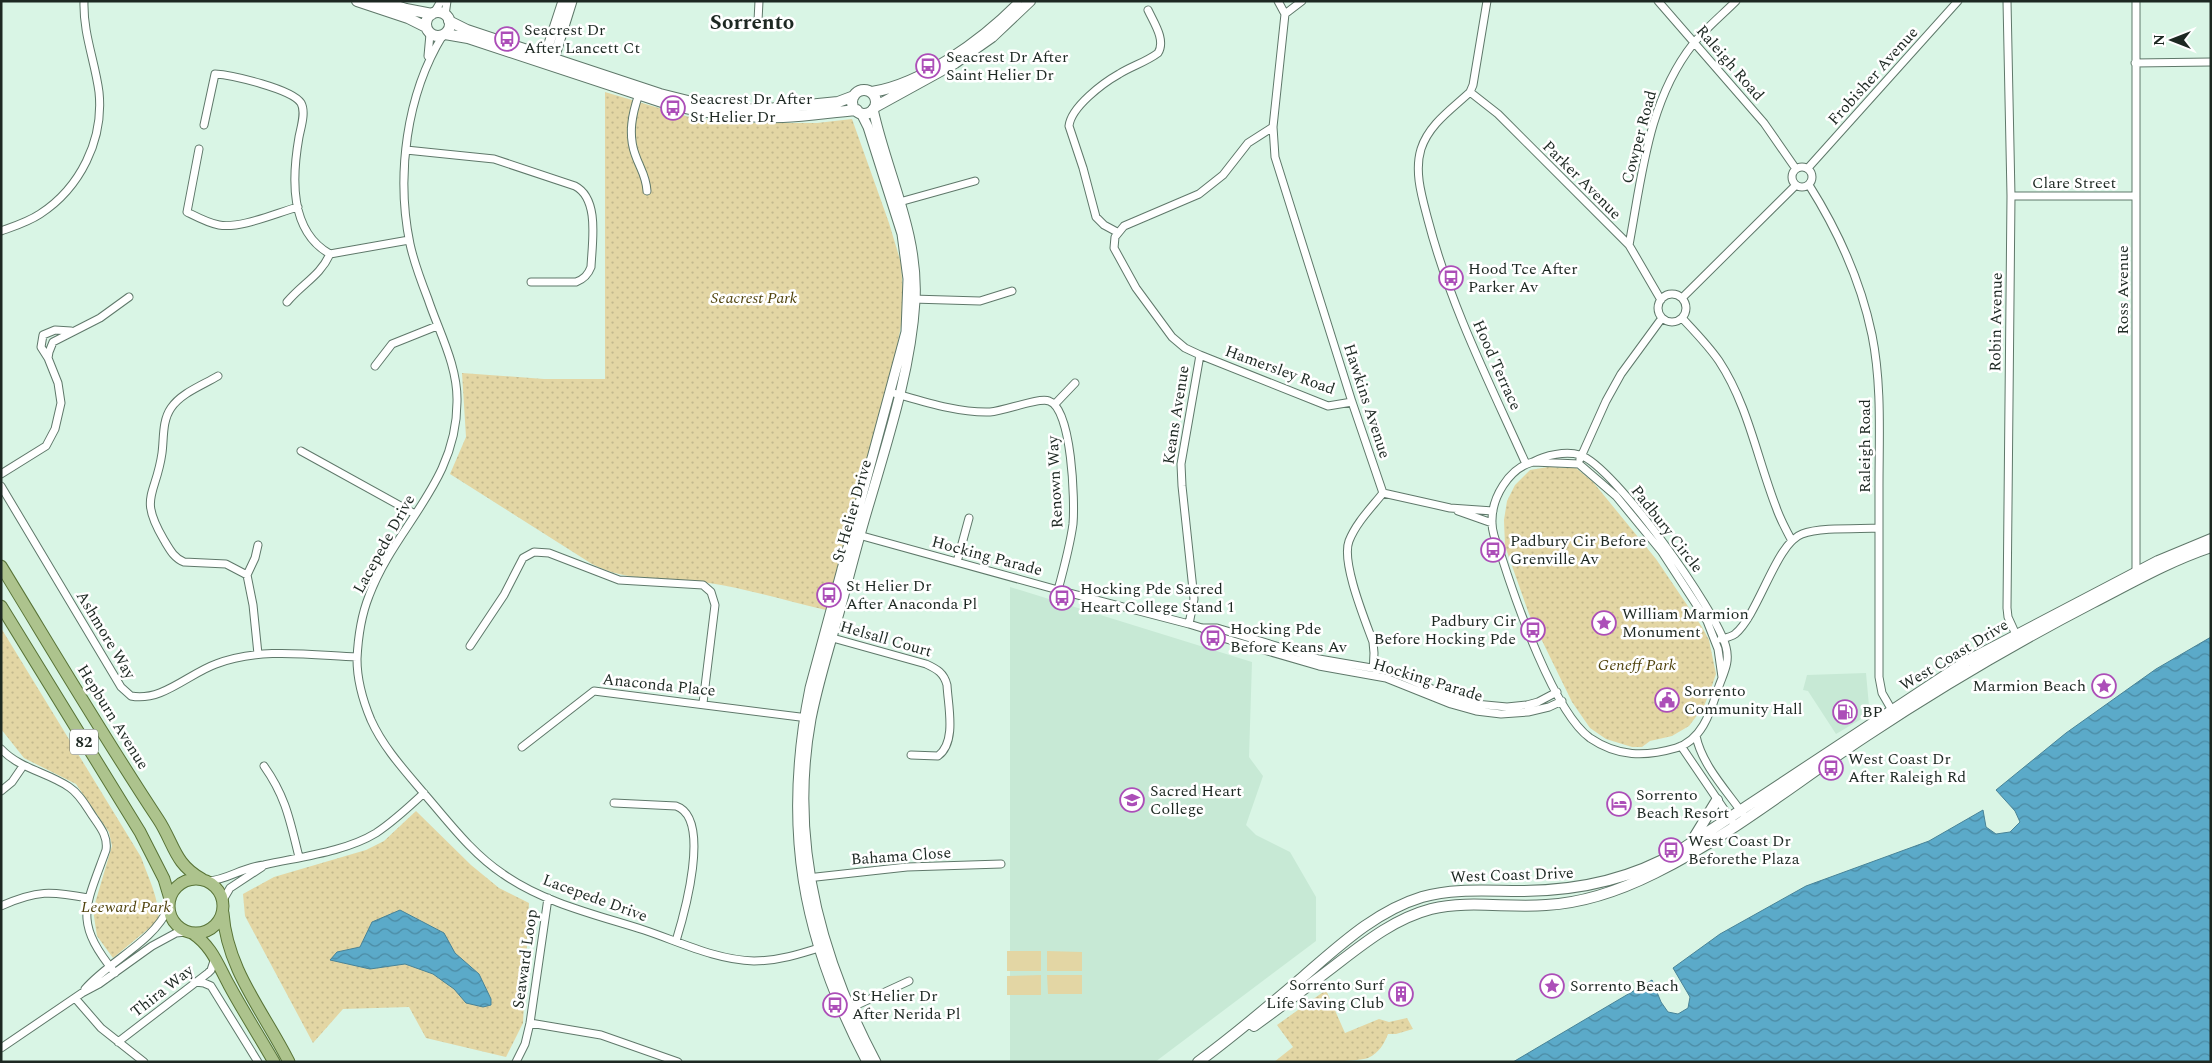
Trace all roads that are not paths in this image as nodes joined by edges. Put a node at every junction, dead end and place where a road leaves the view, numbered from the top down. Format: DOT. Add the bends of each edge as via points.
graph roads {
  1 [pos="84,1"];
  2 [pos="357,1"];
  3 [pos="381,1"];
  4 [pos="441,1"];
  5 [pos="447,1"];
  6 [pos="563,1"];
  7 [pos="572,1"];
  8 [pos="759,1"];
  9 [pos="1020,1"];
  10 [pos="1030,1"];
  11 [pos="1278,1"];
  12 [pos="1302,1"];
  13 [pos="1488,1"];
  14 [pos="1658,1"];
  15 [pos="1736,1"];
  16 [pos="1958,1"];
  17 [pos="2008,1"];
  18 [pos="2136,1"];
  19 [pos="1148,10"];
  20 [pos="433,14"];
  21 [pos="1285,14"];
  22 [pos="447,18"];
  23 [pos="758,21"];
  24 [pos="428,30"];
  25 [pos="444,34"];
  26 [pos="1694,43"];
  27 [pos="548,60"];
  28 [pos="428,62"];
  29 [pos="2211,62"];
  30 [pos="2135,63"];
  31 [pos="872,92"];
  32 [pos="1470,92"];
  33 [pos="639,94"];
  34 [pos="854,96"];
  35 [pos="874,108"];
  36 [pos="859,112"];
  37 [pos="204,125"];
  38 [pos="1273,128"];
  39 [pos="199,150"];
  40 [pos="406,150"];
  41 [pos="1808,168"];
  42 [pos="1796,169"];
  43 [pos="975,181"];
  44 [pos="1796,185"];
  45 [pos="1809,185"];
  46 [pos="647,192"];
  47 [pos="2011,196"];
  48 [pos="2136,196"];
  49 [pos="897,202"];
  50 [pos="298,207"];
  51 [pos="1,231"];
  52 [pos="1117,232"];
  53 [pos="409,240"];
  54 [pos="1628,245"];
  55 [pos="330,254"];
  56 [pos="531,282"];
  57 [pos="1012,291"];
  58 [pos="129,297"];
  59 [pos="1682,298"];
  60 [pos="912,299"];
  61 [pos="1661,300"];
  62 [pos="287,302"];
  63 [pos="1662,318"];
  64 [pos="1682,318"];
  65 [pos="437,326"];
  66 [pos="72,331"];
  67 [pos="1200,356"];
  68 [pos="48,358"];
  69 [pos="375,366"];
  70 [pos="218,376"];
  71 [pos="1074,383"];
  72 [pos="894,393"];
  73 [pos="1352,402"];
  74 [pos="1055,404"];
  75 [pos="301,451"];
  76 [pos="1581,456"];
  77 [pos="1529,463"];
  78 [pos="1579,464"];
  79 [pos="1,474"];
  80 [pos="1,486"];
  81 [pos="1382,493"];
  82 [pos="1450,508"];
  83 [pos="1493,511"];
  84 [pos="415,514"];
  85 [pos="970,518"];
  86 [pos="1492,523"];
  87 [pos="1879,528"];
  88 [pos="856,534"];
  89 [pos="2211,539"];
  90 [pos="1792,541"];
  91 [pos="258,545"];
  92 [pos="2211,547"];
  93 [pos="957,562"];
  94 [pos="1,566"];
  95 [pos="247,575"];
  96 [pos="2138,575"];
  97 [pos="1058,590"];
  98 [pos="1,606"];
  99 [pos="1189,624"];
  100 [pos="828,637"];
  101 [pos="2018,638"];
  102 [pos="1719,640"];
  103 [pos="470,646"];
  104 [pos="258,654"];
  105 [pos="357,657"];
  106 [pos="1373,671"];
  107 [pos="1557,692"];
  108 [pos="1562,701"];
  109 [pos="703,704"];
  110 [pos="1894,713"];
  111 [pos="808,718"];
  112 [pos="1696,736"];
  113 [pos="1681,746"];
  114 [pos="522,747"];
  115 [pos="1,749"];
  116 [pos="911,755"];
  117 [pos="1707,764"];
  118 [pos="23,766"];
  119 [pos="264,766"];
  120 [pos="1698,771"];
  121 [pos="1,791"];
  122 [pos="424,793"];
  123 [pos="1717,800"];
  124 [pos="614,803"];
  125 [pos="1743,814"];
  126 [pos="1732,822"];
  127 [pos="1695,840"];
  128 [pos="299,857"];
  129 [pos="1001,864"];
  130 [pos="264,865"];
  131 [pos="807,878"];
  132 [pos="205,880"];
  133 [pos="88,898"];
  134 [pos="548,898"];
  135 [pos="223,900"];
  136 [pos="169,903"];
  137 [pos="1,906"];
  138 [pos="223,913"];
  139 [pos="189,932"];
  140 [pos="676,941"];
  141 [pos="822,947"];
  142 [pos="215,956"];
  143 [pos="109,967"];
  144 [pos="115,974"];
  145 [pos="909,981"];
  146 [pos="196,982"];
  147 [pos="82,993"];
  148 [pos="75,998"];
  149 [pos="845,1011"];
  150 [pos="530,1023"];
  151 [pos="118,1042"];
  152 [pos="1,1048"];
  153 [pos="144,1062"];
  154 [pos="258,1062"];
  155 [pos="274,1062"];
  156 [pos="289,1062"];
  157 [pos="516,1062"];
  158 [pos="678,1062"];
  159 [pos="867,1062"];
  160 [pos="876,1062"];
  161 [pos="1198,1062"];
  162 [pos="1208,1062"];
  1 -- 51 [label="street" via="85,32 99,99 93,146 79,174 60,198 32,219"];
  2 -- 24 [label="main road" via="408,18"];
  3 -- 20 [label="main road"];
  4 -- 20 [label="street"];
  5 -- 22 [label="street"];
  6 -- 27 [label="street"];
  7 -- 27 [label="street"];
  8 -- 23 [label="street"];
  9 -- 31 [label="main road" via="982,35 946,59 898,86"];
  10 -- 35 [label="main road" via="978,48"];
  11 -- 21 [label="street"];
  12 -- 21 [label="street"];
  13 -- 32 [label="street"];
  14 -- 26 [label="street, Raleigh Road"];
  15 -- 26 [label="street, Cowper Road"];
  16 -- 41 [label="street, Frobisher Avenue"];
  17 -- 47 [label="street, Robin Avenue"];
  18 -- 30 [label="street, Ross Avenue"];
  19 -- 52 [label="street" via="1160,36 1158,53 1118,74 1080,104 1069,126 1096,217 1104,226"];
  20 -- 22 [label="main road"];
  20 -- 24 [label="main road" via="427,19"];
  21 -- 38 [label="street, Hawkins Avenue"];
  22 -- 25 [label="main road" via="449,28"];
  22 -- 27 [label="main road" via="474,32"];
  24 -- 25 [label="main road" via="436,36"];
  24 -- 28 [label="street, Lacepede Drive"];
  25 -- 27 [label="main road"];
  25 -- 28 [label="street, Lacepede Drive"];
  26 -- 42 [label="street, Raleigh Road" via="1764,123"];
  26 -- 54 [label="street, Cowper Road" via="1667,85 1648,140"];
  27 -- 33 [label="main road"];
  27 -- 34 [label="main road" via="674,98 727,108 757,110 806,106 838,102"];
  28 -- 40 [label="street, Lacepede Drive" via="418,91"];
  29 -- 30 [label="street"];
  30 -- 48 [label="street, Ross Avenue"];
  31 -- 34 [label="main road" via="864,90"];
  31 -- 35 [label="main road" via="876,99"];
  32 -- 54 [label="street, Parker Avenue" via="1498,114"];
  32 -- 77 [label="street, Hood Terrace" via="1438,121 1425,139 1419,161 1421,192 1452,297"];
  33 -- 36 [label="main road" via="692,110 731,115 784,117"];
  33 -- 46 [label="street" via="632,124 632,143 646,177"];
  34 -- 36 [label="main road" via="852,102"];
  35 -- 36 [label="main road" via="868,113"];
  35 -- 49 [label="street, St Helier Drive"];
  36 -- 49 [label="street, St Helier Drive"];
  37 -- 50 [label="street" via="215,74 235,75 298,100 303,110 295,160"];
  38 -- 52 [label="street" via="1248,144 1223,175 1200,194 1124,226"];
  38 -- 73 [label="street, Hawkins Avenue" via="1275,157"];
  39 -- 50 [label="street" via="187,212 213,224 231,226"];
  40 -- 53 [label="street, Lacepede Drive" via="404,190"];
  40 -- 56 [label="street" via="494,159 575,186 584,192 592,207 590,272 576,282"];
  41 -- 42 [label="street"];
  41 -- 45 [label="street" via="1813,177"];
  42 -- 44 [label="street" via="1792,177"];
  43 -- 49 [label="street"];
  44 -- 45 [label="street" via="1802,188"];
  44 -- 59 [label="street"];
  45 -- 87 [label="street, Raleigh Road" via="1850,265 1872,333 1879,377"];
  47 -- 48 [label="street, Clare Street"];
  47 -- 101 [label="street, Robin Avenue" via="2007,608"];
  48 -- 96 [label="street, Ross Avenue"];
  49 -- 60 [label="street, St Helier Drive"];
  50 -- 55 [label="street" via="310,237"];
  52 -- 67 [label="street, Keans Avenue" via="1114,242 1117,255 1136,288 1168,332 1185,348"];
  53 -- 55 [label="street"];
  53 -- 65 [label="street, Lacepede Drive"];
  54 -- 61 [label="street, Parker Avenue"];
  55 -- 62 [label="street" via="324,267"];
  57 -- 60 [label="street" via="980,301"];
  58 -- 66 [label="street" via="100,318"];
  59 -- 61 [label="street" via="1669,295"];
  59 -- 64 [label="street" via="1686,307"];
  60 -- 72 [label="street, St Helier Drive"];
  61 -- 63 [label="street" via="1658,309"];
  63 -- 64 [label="street" via="1674,322"];
  63 -- 76 [label="street" via="1621,374"];
  64 -- 90 [label="street" via="1702,338 1732,387 1752,432 1776,507"];
  65 -- 69 [label="street" via="392,344"];
  65 -- 84 [label="street, Lacepede Drive" via="456,380 456,422 442,474"];
  66 -- 68 [label="street" via="53,342"];
  66 -- 68 [label="street" via="55,330 43,335 41,347"];
  67 -- 73 [label="street, Hamersley Road" via="1328,406"];
  67 -- 99 [label="street, Keans Avenue" via="1181,464 1194,599"];
  68 -- 79 [label="street" via="60,393 60,412 55,429 46,446"];
  70 -- 95 [label="street" via="176,402 167,415 150,512 179,560 226,564"];
  71 -- 74 [label="street"];
  72 -- 74 [label="street" via="948,408 979,412 1007,410 1036,401 1049,400"];
  72 -- 88 [label="street, St Helier Drive"];
  73 -- 81 [label="street, Hawkins Avenue"];
  74 -- 97 [label="street, Renown Way" via="1065,424 1069,445 1073,521"];
  75 -- 84 [label="street"];
  76 -- 77 [label="street, Padbury Circle" via="1542,457"];
  76 -- 78 [label="street"];
  76 -- 102 [label="street, Padbury Circle" via="1608,478 1667,548 1708,610"];
  77 -- 78 [label="street"];
  77 -- 83 [label="street, Padbury Circle" via="1508,478"];
  78 -- 102 [label="street, Padbury Circle" via="1616,496 1662,552"];
  80 -- 104 [label="street, Ashmore Way" via="121,687 131,696 152,696 215,664"];
  81 -- 82 [label="street"];
  81 -- 106 [label="street" via="1360,521 1347,550 1350,571 1372,642"];
  82 -- 83 [label="street"];
  82 -- 86 [label="street"];
  83 -- 86 [label="street, Padbury Circle"];
  84 -- 105 [label="street, Lacepede Drive" via="368,599"];
  85 -- 93 [label="street"];
  86 -- 107 [label="street, Padbury Circle" via="1519,608"];
  87 -- 90 [label="street" via="1802,534"];
  87 -- 110 [label="street, Raleigh Road" via="1879,677 1882,693"];
  88 -- 93 [label="street, Hocking Parade"];
  88 -- 100 [label="street, St Helier Drive"];
  89 -- 96 [label="main road, West Coast Drive" via="2180,550"];
  90 -- 102 [label="street" via="1744,625 1733,636"];
  91 -- 95 [label="street"];
  92 -- 96 [label="main road, West Coast Drive"];
  93 -- 97 [label="street, Hocking Parade"];
  94 -- 132 [label="main road, Hepburn Avenue / 82" via="160,822 175,854 190,873"];
  95 -- 104 [label="street"];
  96 -- 101 [label="main road, West Coast Drive"];
  97 -- 99 [label="street, Hocking Parade"];
  98 -- 136 [label="main road, 82" via="140,832 164,879"];
  99 -- 106 [label="street, Hocking Parade" via="1216,636 1310,664"];
  100 -- 111 [label="street, St Helier Drive"];
  100 -- 116 [label="street, Helsall Court" via="939,670 948,685 949,734 946,748 938,756"];
  101 -- 110 [label="main road, West Coast Drive"];
  102 -- 112 [label="street, Padbury Circle" via="1728,659 1710,713"];
  103 -- 109 [label="street" via="504,595 523,558 534,552 549,553 619,580 703,585 711,592 715,604"];
  104 -- 105 [label="street, Ashmore Way"];
  105 -- 122 [label="street, Lacepede Drive" via="361,689 373,724 395,759"];
  106 -- 107 [label="street, Hocking Parade" via="1389,671 1451,698 1492,706 1533,704"];
  106 -- 108 [label="street, Hocking Parade" via="1451,704 1476,711 1501,714 1528,712 1549,708"];
  107 -- 108 [label="street, Padbury Circle"];
  108 -- 113 [label="street, Padbury Circle" via="1579,728 1610,749 1646,755"];
  109 -- 111 [label="street, Anaconda Place"];
  109 -- 114 [label="street, Anaconda Place" via="594,691"];
  110 -- 125 [label="main road, West Coast Drive"];
  111 -- 131 [label="street, St Helier Drive" via="797,801"];
  112 -- 113 [label="street, Padbury Circle"];
  112 -- 117 [label="street"];
  113 -- 120 [label="street"];
  115 -- 118 [label="street"];
  117 -- 120 [label="street"];
  117 -- 125 [label="street"];
  118 -- 121 [label="street"];
  118 -- 133 [label="street" via="68,786 101,828 107,842 106,850"];
  119 -- 128 [label="street" via="285,801"];
  120 -- 123 [label="street"];
  122 -- 128 [label="street" via="390,823 369,836 347,846"];
  122 -- 134 [label="street, Lacepede Drive" via="484,860 504,876"];
  123 -- 126 [label="street"];
  123 -- 127 [label="main road"];
  124 -- 140 [label="street" via="676,806 683,808 692,822 691,884"];
  125 -- 126 [label="main road, West Coast Drive"];
  126 -- 127 [label="main road, West Coast Drive"];
  126 -- 162 [label="main road, West Coast Drive" via="1652,875 1591,898 1545,905 1460,905 1429,910 1401,920 1357,948"];
  127 -- 161 [label="main road, West Coast Drive" via="1654,865 1594,885 1555,890 1442,893 1407,903 1353,934"];
  128 -- 130 [label="street"];
  129 -- 131 [label="street, Bahama Close" via="907,867"];
  130 -- 132 [label="street" via="252,866 217,880"];
  130 -- 135 [label="street" via="230,888"];
  131 -- 141 [label="street, St Helier Drive"];
  132 -- 135 [label="main road, 82" via="218,888"];
  132 -- 136 [label="main road" via="184,881 175,888"];
  133 -- 137 [label="street" via="46,892"];
  133 -- 143 [label="street" via="88,932"];
  134 -- 140 [label="street, Lacepede Drive"];
  134 -- 150 [label="street, Seaward Loop"];
  135 -- 138 [label="main road"];
  136 -- 139 [label="main road, 82" via="174,922"];
  136 -- 143 [label="street" via="164,917 145,938"];
  138 -- 139 [label="main road" via="214,928 203,933"];
  138 -- 156 [label="main road" via="236,971"];
  139 -- 142 [label="main road, 82"];
  139 -- 144 [label="street" via="167,937"];
  140 -- 141 [label="street, Lacepede Drive" via="718,956 756,961 790,957"];
  141 -- 149 [label="street, St Helier Drive"];
  142 -- 146 [label="street, Thira Way" via="211,970"];
  142 -- 155 [label="main road, 82"];
  143 -- 144 [label="street"];
  143 -- 147 [label="street"];
  144 -- 147 [label="street"];
  145 -- 149 [label="street"];
  146 -- 151 [label="street, Thira Way"];
  146 -- 154 [label="street" via="211,986"];
  147 -- 148 [label="street"];
  148 -- 151 [label="street"];
  148 -- 152 [label="street"];
  149 -- 159 [label="street, St Helier Drive"];
  149 -- 160 [label="street, St Helier Drive"];
  150 -- 157 [label="street, Seaward Loop"];
  150 -- 158 [label="street, Seaward Loop" via="601,1035"];
  151 -- 153 [label="street"];
}
